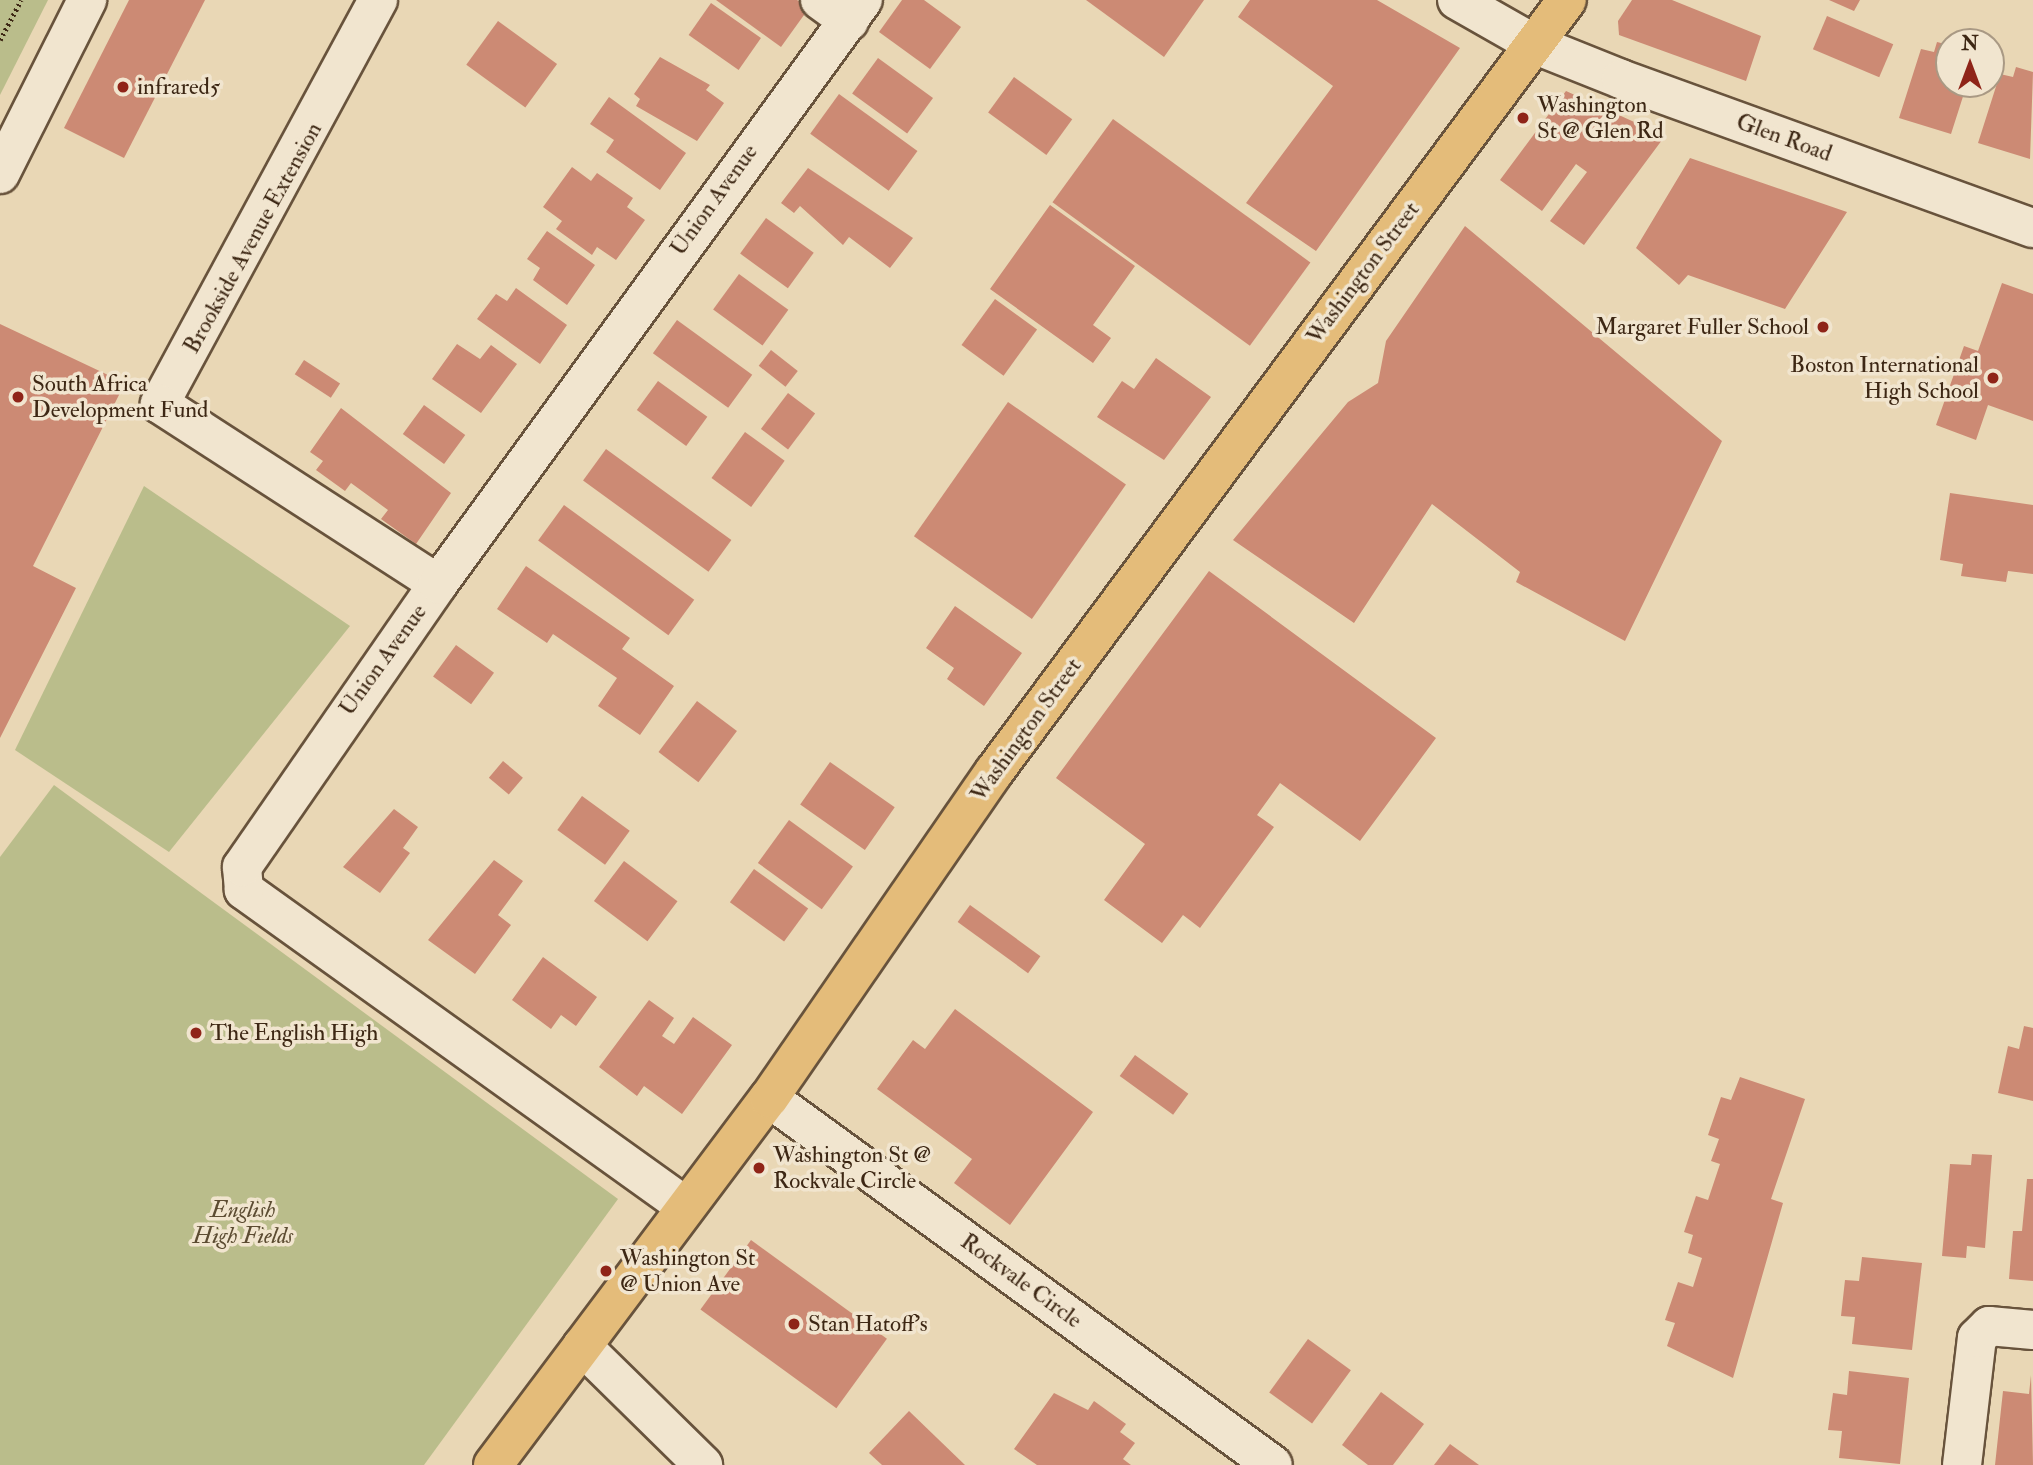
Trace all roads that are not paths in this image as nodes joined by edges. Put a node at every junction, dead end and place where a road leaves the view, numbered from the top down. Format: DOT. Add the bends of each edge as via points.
graph roads {
  1 [pos="87,0"];
  2 [pos="378,0"];
  3 [pos="1457,0"];
  4 [pos="1567,0"];
  5 [pos="844,7"];
  6 [pos="1535,45"];
  7 [pos="0,174"];
  8 [pos="2033,228"];
  9 [pos="438,584"];
  10 [pos="769,1098"];
  11 [pos="685,1206"];
  12 [pos="2033,1330"];
  13 [pos="582,1346"];
  14 [pos="493,1465"];
  15 [pos="703,1465"];
  16 [pos="1273,1465"];
  17 [pos="1962,1465"];
  1 -- 7 [label="street"];
  2 -- 9 [label="street, Brookside Avenue Extension" via="160,404"];
  3 -- 6 [label="street, Glen Road"];
  4 -- 6 [label="main road, Washington Street"];
  5 -- 9 [label="street, Union Avenue"];
  6 -- 8 [label="street, Glen Road"];
  6 -- 10 [label="main road, Washington Street" via="994,772"];
  9 -- 11 [label="street, Union Avenue" via="269,820 242,867 244,890"];
  10 -- 11 [label="main road, Washington Street"];
  10 -- 16 [label="street, Rockvale Circle"];
  11 -- 13 [label="main road, Washington Street"];
  12 -- 17 [label="street" via="1989,1326 1977,1338"];
  13 -- 14 [label="main road, Washington Street"];
  13 -- 15 [label="street"];
}
